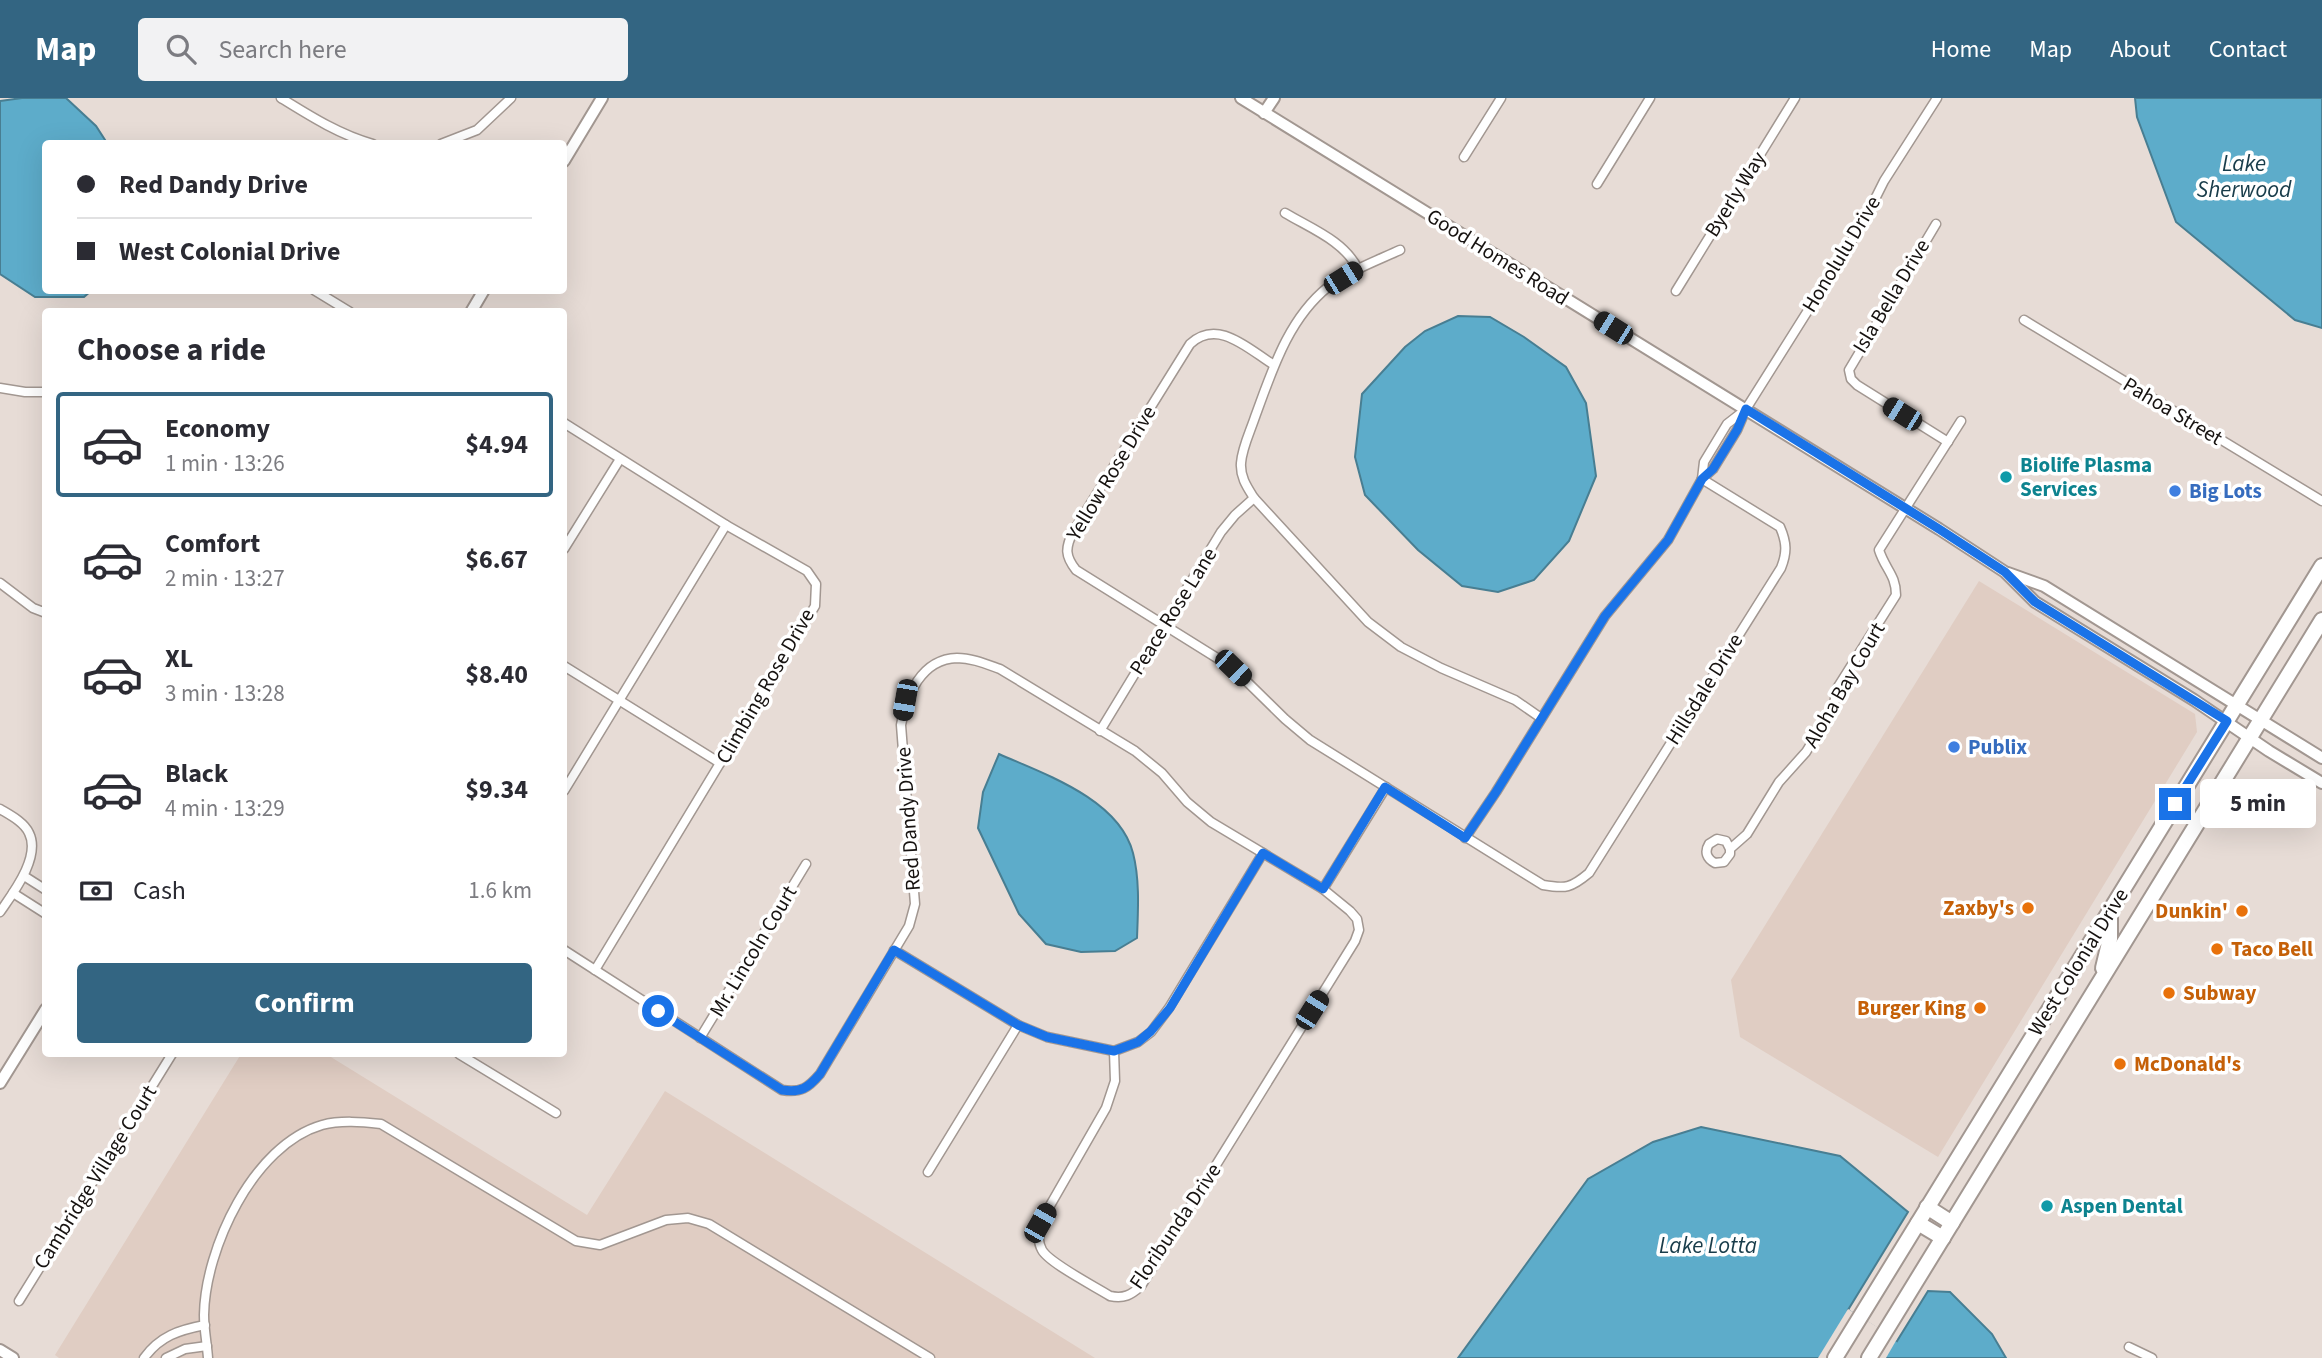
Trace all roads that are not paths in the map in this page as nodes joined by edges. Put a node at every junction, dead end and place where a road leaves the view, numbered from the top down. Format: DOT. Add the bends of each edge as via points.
graph roads {
  1 [pos="281,98"];
  2 [pos="511,98"];
  3 [pos="602,98"];
  4 [pos="1241,98"];
  5 [pos="1273,98"];
  6 [pos="1501,98"];
  7 [pos="1650,98"];
  8 [pos="1937,98"];
  9 [pos="1793,99"];
  10 [pos="1265,113"];
  11 [pos="360,140"];
  12 [pos="451,140"];
  13 [pos="567,156"];
  14 [pos="1464,157"];
  15 [pos="1597,184"];
  16 [pos="1285,214"];
  17 [pos="1936,224"];
  18 [pos="1400,250"];
  19 [pos="1358,269"];
  20 [pos="1676,290"];
  21 [pos="321,294"];
  22 [pos="343,308"];
  23 [pos="2024,320"];
  24 [pos="1274,365"];
  25 [pos="0,388"];
  26 [pos="42,392"];
  27 [pos="1746,409"];
  28 [pos="1961,421"];
  29 [pos="567,425"];
  30 [pos="1948,442"];
  31 [pos="620,458"];
  32 [pos="1702,479"];
  33 [pos="1254,498"];
  34 [pos="2322,501"];
  35 [pos="1905,510"];
  36 [pos="726,525"];
  37 [pos="567,544"];
  38 [pos="2322,565"];
  39 [pos="2005,572"];
  40 [pos="0,583"];
  41 [pos="42,611"];
  42 [pos="2322,620"];
  43 [pos="1164,624"];
  44 [pos="567,668"];
  45 [pos="619,700"];
  46 [pos="2236,705"];
  47 [pos="1541,718"];
  48 [pos="2260,720"];
  49 [pos="2227,721"];
  50 [pos="1100,731"];
  51 [pos="2250,738"];
  52 [pos="2322,758"];
  53 [pos="720,763"];
  54 [pos="2322,783"];
  55 [pos="567,786"];
  56 [pos="1385,787"];
  57 [pos="0,809"];
  58 [pos="1465,838"];
  59 [pos="1730,849"];
  60 [pos="1263,853"];
  61 [pos="806,864"];
  62 [pos="24,876"];
  63 [pos="1534,881"];
  64 [pos="42,887"];
  65 [pos="1323,889"];
  66 [pos="13,893"];
  67 [pos="2110,910"];
  68 [pos="42,911"];
  69 [pos="0,912"];
  70 [pos="894,950"];
  71 [pos="567,952"];
  72 [pos="595,970"];
  73 [pos="2099,983"];
  74 [pos="42,1015"];
  75 [pos="1018,1025"];
  76 [pos="700,1038"];
  77 [pos="1114,1051"];
  78 [pos="170,1057"];
  79 [pos="464,1057"];
  80 [pos="0,1083"];
  81 [pos="556,1113"];
  82 [pos="928,1172"];
  83 [pos="1927,1208"];
  84 [pos="1918,1223"];
  85 [pos="1952,1223"];
  86 [pos="1942,1238"];
  87 [pos="19,1301"];
  88 [pos="205,1325"];
  89 [pos="207,1346"];
  90 [pos="2129,1347"];
  91 [pos="0,1350"];
  92 [pos="13,1358"];
  93 [pos="144,1358"];
  94 [pos="166,1358"];
  95 [pos="208,1358"];
  96 [pos="930,1358"];
  97 [pos="1835,1358"];
  98 [pos="1869,1358"];
  99 [pos="2152,1358"];
  1 -- 11 [label="street"];
  2 -- 12 [label="street" via="477,130"];
  3 -- 13 [label="street"];
  4 -- 10 [label="street, Good Homes Road"];
  5 -- 10 [label="street"];
  6 -- 14 [label="street"];
  7 -- 15 [label="street"];
  8 -- 27 [label="street, Honolulu Drive"];
  9 -- 20 [label="street, Byerly Way"];
  10 -- 27 [label="street, Good Homes Road"];
  16 -- 19 [label="street" via="1342,246"];
  17 -- 30 [label="street, Isla Bella Drive" via="1849,370 1857,385"];
  18 -- 19 [label="street"];
  19 -- 24 [label="street" via="1328,287 1307,309"];
  21 -- 22 [label="street"];
  23 -- 34 [label="street, Pahoa Street"];
  24 -- 33 [label="street" via="1241,466"];
  24 -- 43 [label="street, Yellow Rose Drive" via="1226,335 1200,335 1190,344 1067,545 1067,558 1076,570"];
  25 -- 26 [label="street"];
  27 -- 32 [label="street, Honolulu Drive" via="1727,424 1704,462"];
  27 -- 35 [label="street, Good Homes Road"];
  28 -- 30 [label="street"];
  29 -- 31 [label="street, Climbing Rose Drive"];
  30 -- 35 [label="street"];
  31 -- 36 [label="street, Climbing Rose Drive"];
  31 -- 37 [label="street"];
  32 -- 47 [label="street, Honolulu Drive" via="1668,540 1605,616"];
  32 -- 63 [label="street, Hillsdale Drive" via="1780,527 1786,540 1781,568 1589,873 1561,888"];
  33 -- 43 [label="street, Peace Rose Lane" via="1222,532"];
  33 -- 47 [label="street" via="1368,622 1401,647 1515,700"];
  35 -- 39 [label="street, Good Homes Road"];
  35 -- 59 [label="street, Aloha Bay Court" via="1879,550 1896,581 1896,595 1836,690 1834,706 1806,752 1779,782 1747,834"];
  36 -- 45 [label="street"];
  36 -- 53 [label="street, Climbing Rose Drive" via="807,571 816,584 815,606"];
  38 -- 46 [label="highway, West Colonial Drive"];
  39 -- 46 [label="street, Good Homes Road" via="2044,586"];
  39 -- 49 [label="street, Good Homes Road" via="2035,602"];
  40 -- 41 [label="street"];
  42 -- 48 [label="highway, West Colonial Drive"];
  43 -- 50 [label="street, Peace Rose Lane"];
  43 -- 56 [label="street, Yellow Rose Drive" via="1233,668 1310,740"];
  44 -- 45 [label="street"];
  45 -- 53 [label="street"];
  45 -- 55 [label="street"];
  46 -- 48 [label="street, Good Homes Road"];
  46 -- 49 [label="highway, West Colonial Drive"];
  47 -- 58 [label="street, Honolulu Drive"];
  48 -- 51 [label="highway, West Colonial Drive"];
  48 -- 52 [label="street, Good Homes Road"];
  49 -- 51 [label="street, Good Homes Road"];
  49 -- 67 [label="highway, West Colonial Drive"];
  50 -- 60 [label="street, Red Dandy Drive" via="1162,773 1211,822"];
  50 -- 70 [label="street, Red Dandy Drive" via="1000,669 977,661 957,658 938,662 920,677 905,700 901,725 915,904 909,926"];
  51 -- 54 [label="street, Good Homes Road"];
  51 -- 73 [label="highway, West Colonial Drive"];
  53 -- 72 [label="street, Climbing Rose Drive"];
  56 -- 58 [label="street, Yellow Rose Drive"];
  56 -- 65 [label="street"];
  57 -- 62 [label="street" via="29,833 33,850"];
  58 -- 63 [label="street, Yellow Rose Drive"];
  60 -- 65 [label="street, Red Dandy Drive"];
  60 -- 77 [label="street" via="1170,1008 1138,1042"];
  61 -- 76 [label="street, Mr. Lincoln Court"];
  62 -- 64 [label="street"];
  62 -- 66 [label="street"];
  65 -- 77 [label="street, Floribunda Drive" via="1357,919 1355,940 1141,1286 1120,1298 1051,1259 1038,1239 1040,1223 1106,1108 1115,1081"];
  66 -- 68 [label="street"];
  66 -- 69 [label="street"];
  67 -- 73 [label="highway" via="2110,939"];
  67 -- 83 [label="highway, West Colonial Drive"];
  70 -- 75 [label="street"];
  70 -- 76 [label="street, Red Dandy Drive" via="820,1074 797,1092 782,1090"];
  71 -- 72 [label="street, Red Dandy Drive"];
  72 -- 76 [label="street, Red Dandy Drive"];
  73 -- 85 [label="highway, West Colonial Drive"];
  74 -- 80 [label="street"];
  75 -- 77 [label="street" via="1047,1037"];
  75 -- 82 [label="street"];
  78 -- 87 [label="street, Cambridge Village Court"];
  79 -- 81 [label="street"];
  83 -- 84 [label="highway, West Colonial Drive"];
  83 -- 85 [label="highway"];
  84 -- 86 [label="highway"];
  84 -- 97 [label="highway, West Colonial Drive"];
  85 -- 86 [label="highway, West Colonial Drive"];
  86 -- 98 [label="highway, West Colonial Drive"];
  88 -- 89 [label="street"];
  88 -- 93 [label="street" via="168,1335"];
  88 -- 96 [label="street" via="213,1262 226,1223 265,1164 292,1140 322,1125 355,1122 381,1124 576,1241 600,1245 666,1220 688,1218 709,1224"];
  89 -- 94 [label="street"];
  89 -- 95 [label="street"];
  90 -- 99 [label="street"];
  91 -- 92 [label="street"];
}
